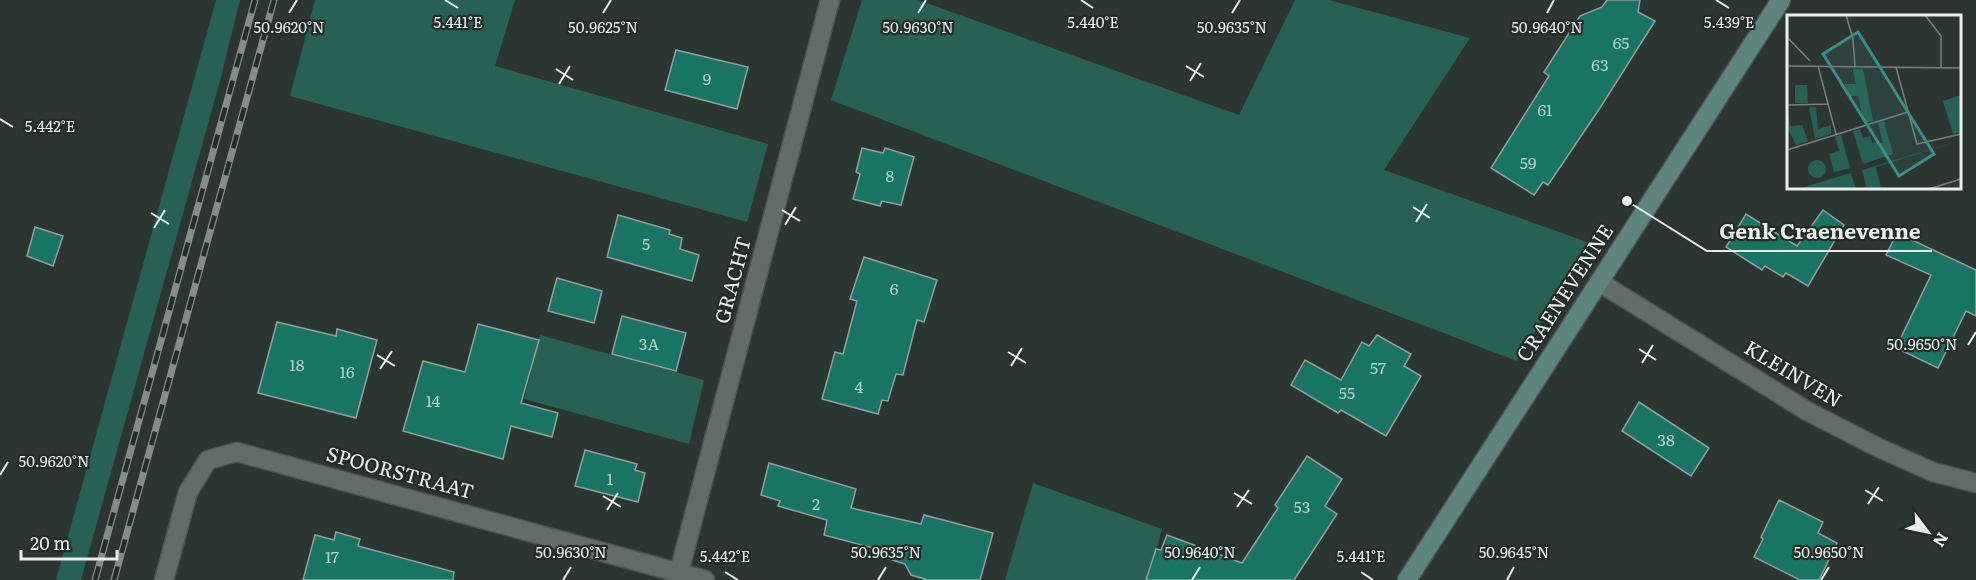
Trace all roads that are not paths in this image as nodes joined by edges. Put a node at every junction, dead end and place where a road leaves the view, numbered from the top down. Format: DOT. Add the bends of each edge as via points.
graph roads {
  1 [pos="830,0"];
  2 [pos="1781,0"];
  3 [pos="1599,282"];
  4 [pos="1976,483"];
  5 [pos="679,572"];
  6 [pos="164,580"];
  7 [pos="705,580"];
  8 [pos="1407,580"];
  1 -- 5 [label="street, GRACHT"];
  2 -- 3 [label="street, CRAENEVENNE"];
  3 -- 4 [label="street, KLEINVEN" via="1807,411 1933,472"];
  3 -- 8 [label="street, CRAENEVENNE"];
  5 -- 6 [label="street, SPOORSTRAAT" via="237,452 208,460 188,492"];
  5 -- 7 [label="street, SPOORSTRAAT"];
}
